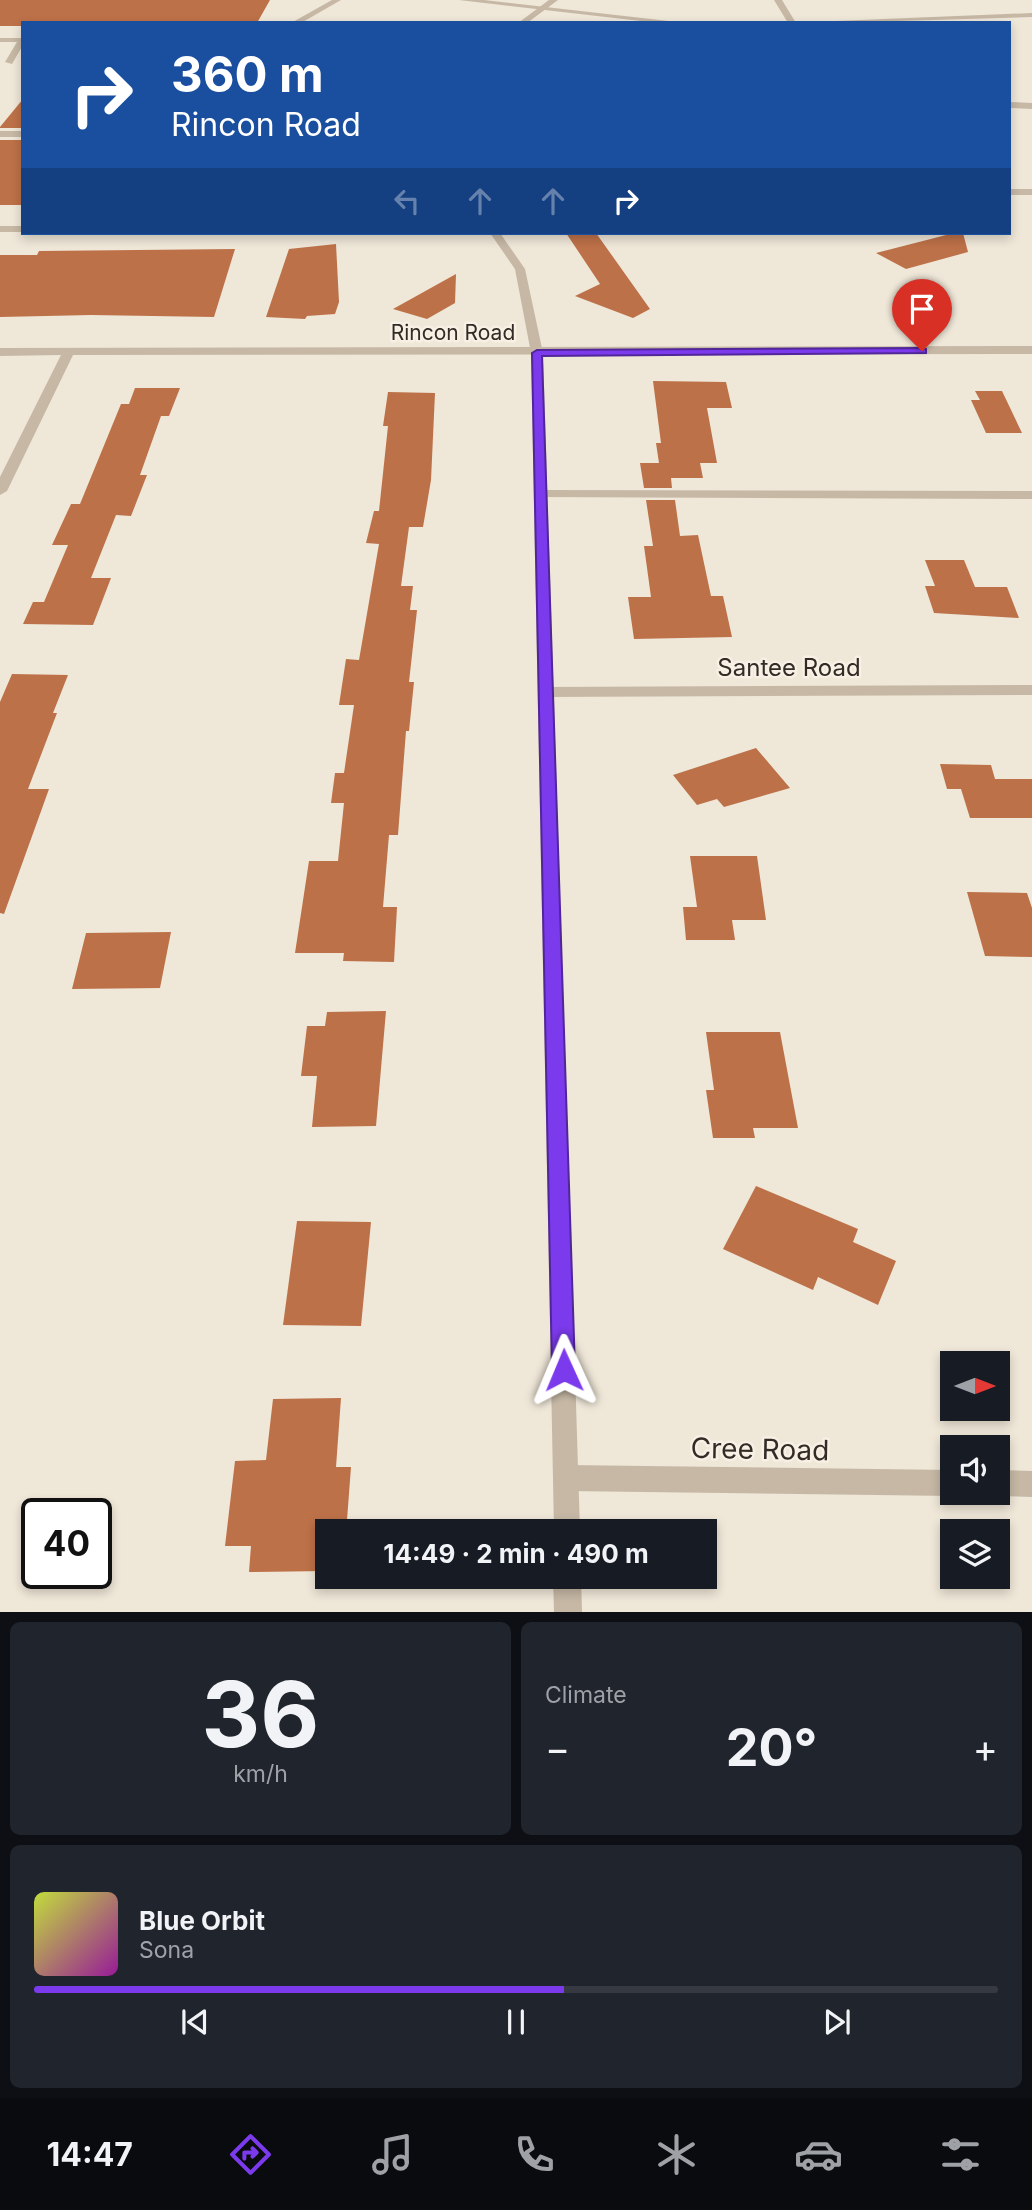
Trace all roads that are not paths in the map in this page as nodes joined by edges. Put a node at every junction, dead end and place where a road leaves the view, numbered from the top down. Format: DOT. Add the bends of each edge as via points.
graph roads {
  1 [pos="337,0"];
  2 [pos="463,0"];
  3 [pos="554,0"];
  4 [pos="778,0"];
  5 [pos="541,9"];
  6 [pos="1032,15"];
  7 [pos="299,21"];
  8 [pos="525,21"];
  9 [pos="662,21"];
  10 [pos="791,21"];
  11 [pos="884,21"];
  12 [pos="0,40"];
  13 [pos="21,40"];
  14 [pos="21,42"];
  15 [pos="9,62"];
  16 [pos="1011,105"];
  17 [pos="1032,106"];
  18 [pos="0,134"];
  19 [pos="21,134"];
  20 [pos="1011,192"];
  21 [pos="1032,192"];
  22 [pos="0,229"];
  23 [pos="21,229"];
  24 [pos="496,235"];
  25 [pos="69,351"];
  26 [pos="1032,351"];
  27 [pos="0,352"];
  28 [pos="537,353"];
  29 [pos="0,491"];
  30 [pos="541,494"];
  31 [pos="1032,495"];
  32 [pos="1032,690"];
  33 [pos="546,692"];
  34 [pos="566,1478"];
  35 [pos="940,1483"];
  36 [pos="1010,1483"];
  37 [pos="1032,1484"];
  38 [pos="567,1519"];
  39 [pos="567,1589"];
  40 [pos="568,1612"];
  1 -- 7 [label="street"];
  2 -- 5 [label="street"];
  3 -- 5 [label="street"];
  4 -- 10 [label="street"];
  5 -- 8 [label="street"];
  5 -- 9 [label="street"];
  6 -- 11 [label="street"];
  12 -- 13 [label="street"];
  14 -- 15 [label="street"];
  16 -- 17 [label="street"];
  18 -- 19 [label="street"];
  20 -- 21 [label="street"];
  22 -- 23 [label="street"];
  24 -- 28 [label="street" via="520,269"];
  25 -- 27 [label="street, Rincon Road"];
  25 -- 28 [label="street, Rincon Road"];
  25 -- 29 [label="street"];
  26 -- 28 [label="street, Rincon Road"];
  28 -- 30 [label="street"];
  30 -- 31 [label="street"];
  30 -- 33 [label="street"];
  32 -- 33 [label="street, Santee Road"];
  33 -- 34 [label="street"];
  34 -- 35 [label="street, Cree Road"];
  34 -- 38 [label="street"];
  36 -- 37 [label="street"];
  39 -- 40 [label="street"];
}
